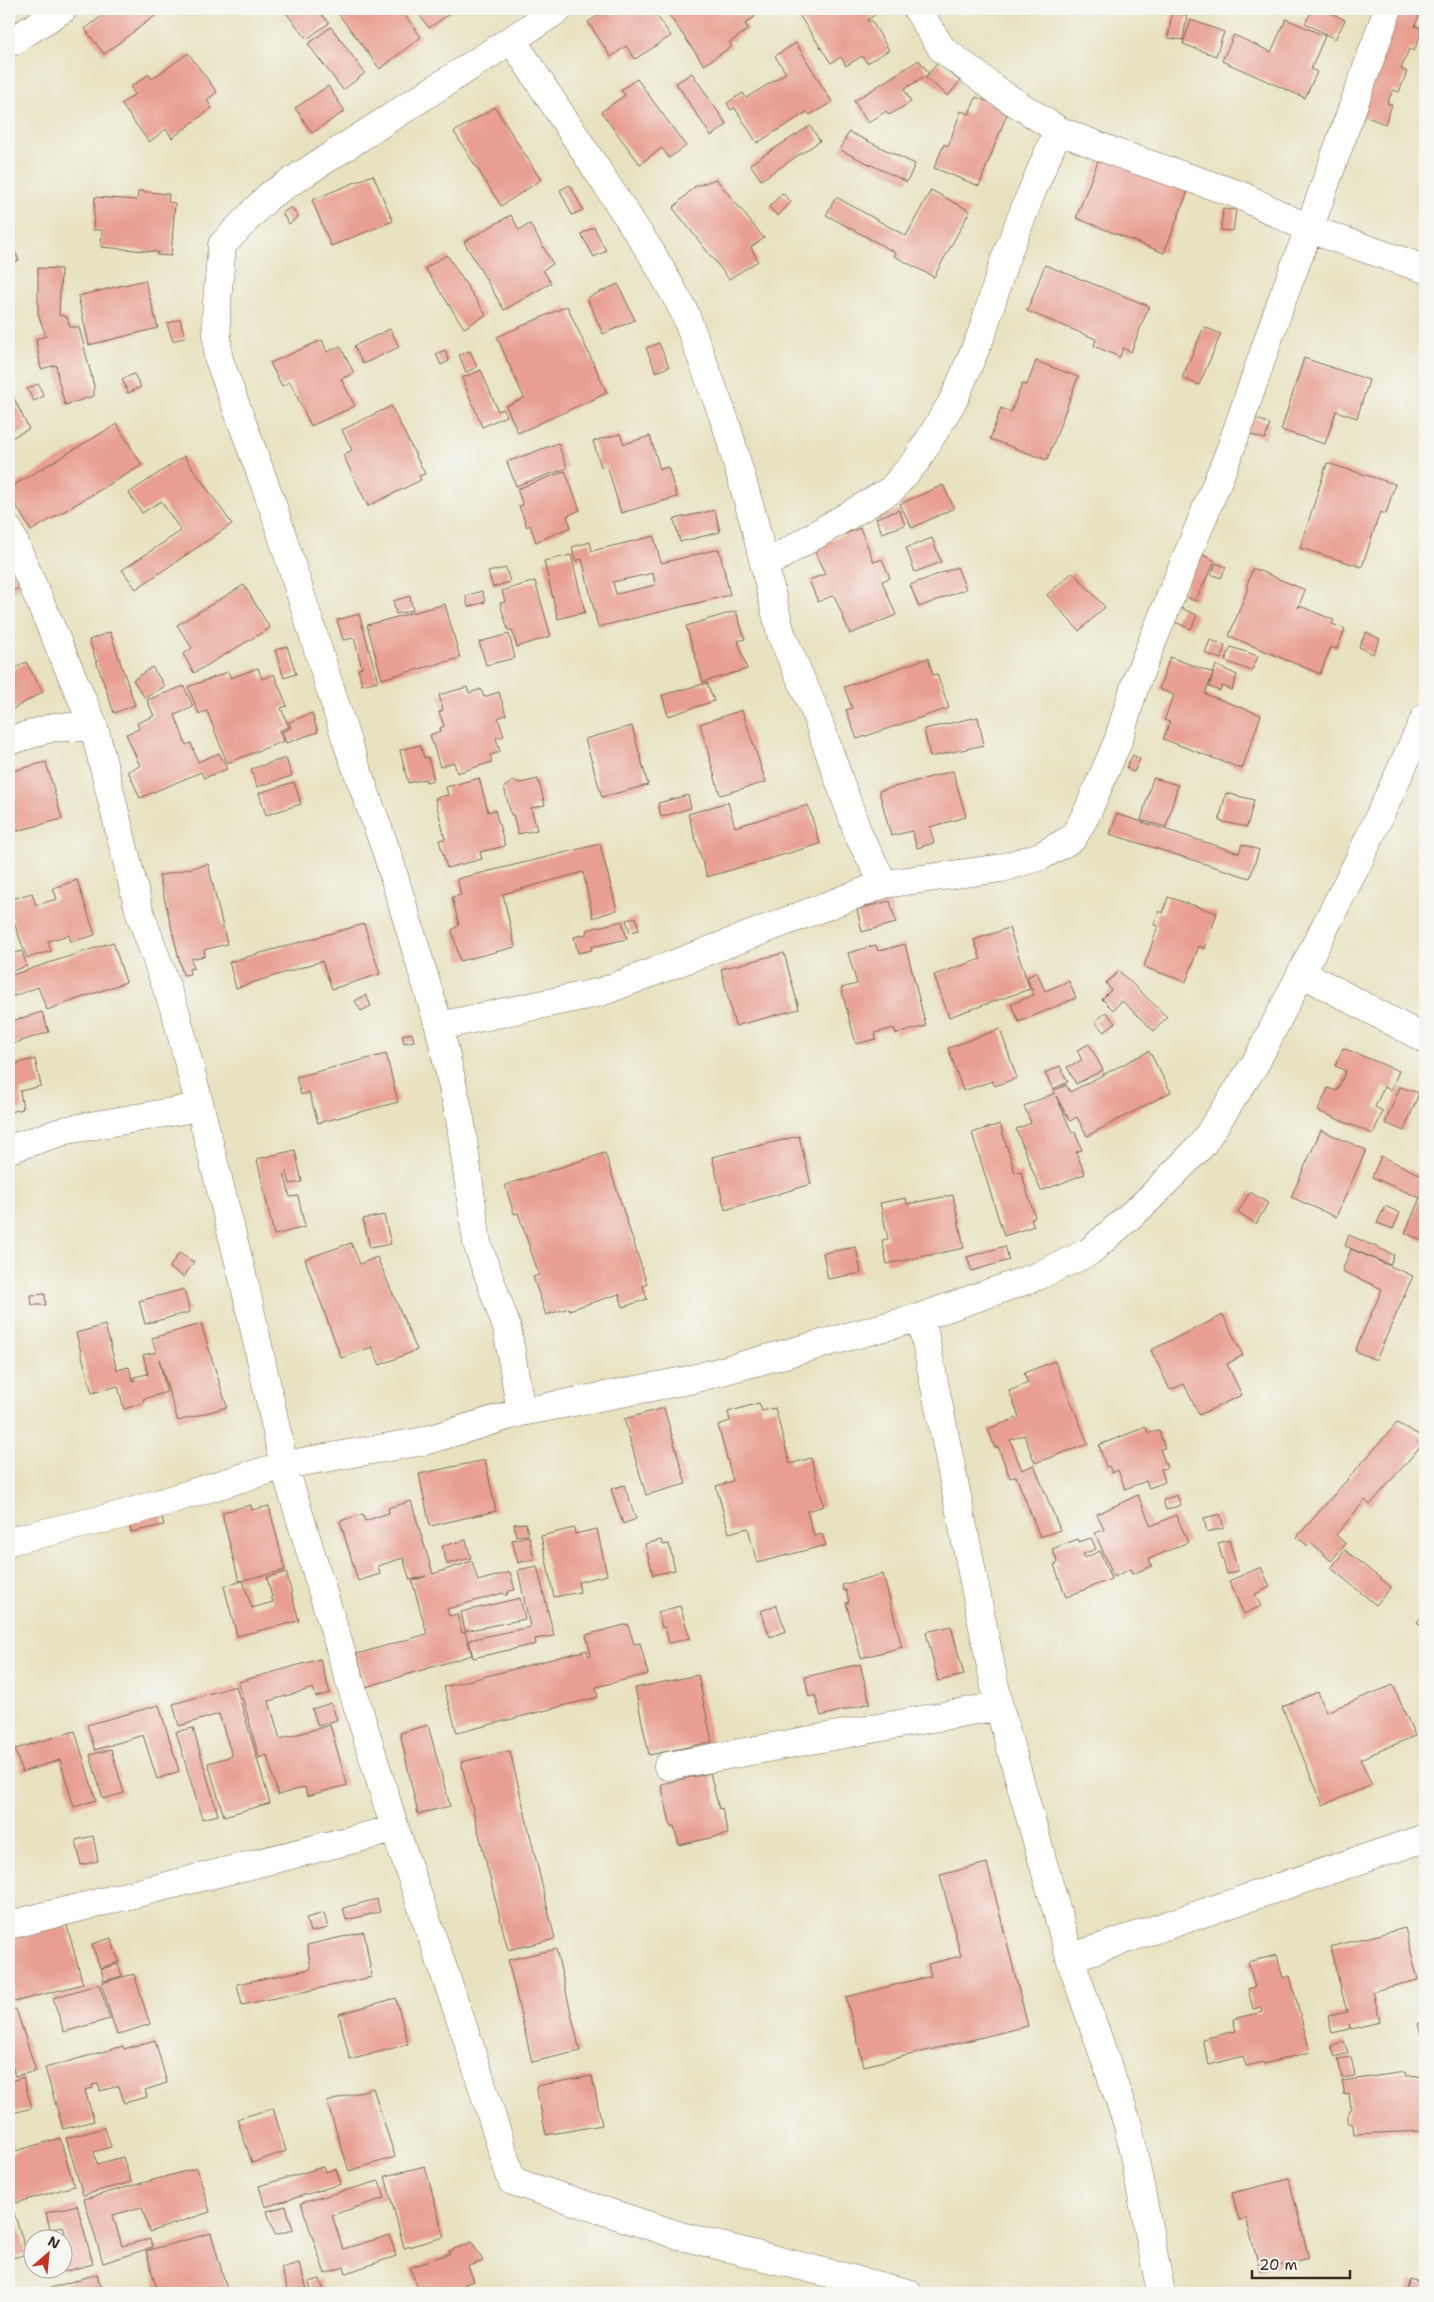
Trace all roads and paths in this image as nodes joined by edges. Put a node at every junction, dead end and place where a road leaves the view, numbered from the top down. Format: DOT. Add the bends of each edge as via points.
graph roads {
  1 [pos="63,9"];
  2 [pos="559,9"];
  3 [pos="917,9"];
  4 [pos="1388,9"];
  5 [pos="512,40"];
  6 [pos="9,43"];
  7 [pos="1058,130"];
  8 [pos="1309,229"];
  9 [pos="1425,269"];
  10 [pos="9,530"];
  11 [pos="765,565"];
  12 [pos="1425,718"];
  13 [pos="94,727"];
  14 [pos="9,741"];
  15 [pos="884,884"];
  16 [pos="1302,973"];
  17 [pos="439,1026"];
  18 [pos="1425,1039"];
  19 [pos="200,1106"];
  20 [pos="9,1148"];
  21 [pos="920,1317"];
  22 [pos="520,1412"];
  23 [pos="284,1466"];
  24 [pos="9,1541"];
  25 [pos="999,1708"];
  26 [pos="668,1766"];
  27 [pos="395,1829"];
  28 [pos="1425,1838"];
  29 [pos="9,1925"];
  30 [pos="1070,1958"];
  31 [pos="908,2293"];
  32 [pos="1160,2293"];
  1 -- 6 [label="street"];
  2 -- 5 [label="street"];
  3 -- 7 [label="street" via="942,49 1002,94"];
  4 -- 8 [label="street"];
  5 -- 11 [label="street" via="652,254 684,311 726,424"];
  5 -- 17 [label="street" via="269,196 222,246 216,314 218,357 273,507 348,745 387,853"];
  7 -- 8 [label="street" via="1240,196"];
  7 -- 11 [label="street" via="1008,250 982,333 958,391 917,460 891,490"];
  8 -- 9 [label="street"];
  8 -- 15 [label="street" via="1231,448 1136,682 1118,741 1073,838 1042,856 1002,868"];
  10 -- 13 [label="street"];
  11 -- 15 [label="street" via="781,634 814,709 859,836"];
  12 -- 16 [label="street"];
  13 -- 14 [label="street" via="54,727"];
  13 -- 19 [label="street" via="139,910 176,1014"];
  15 -- 17 [label="street" via="601,992"];
  16 -- 18 [label="street"];
  16 -- 21 [label="street" via="1255,1064 1201,1146 1146,1202 1089,1252 1038,1276"];
  17 -- 22 [label="street" via="460,1118 477,1244 507,1328"];
  19 -- 20 [label="street" via="66,1130"];
  19 -- 23 [label="street" via="245,1286"];
  21 -- 22 [label="street" via="689,1380"];
  21 -- 25 [label="street"];
  22 -- 23 [label="street" via="424,1441"];
  23 -- 24 [label="street" via="121,1515"];
  23 -- 27 [label="street"];
  25 -- 26 [label="street"];
  25 -- 30 [label="street"];
  27 -- 29 [label="street"];
  27 -- 31 [label="street" via="512,2181 681,2236"];
  28 -- 30 [label="street"];
  30 -- 32 [label="street" via="1128,2125"];
}
